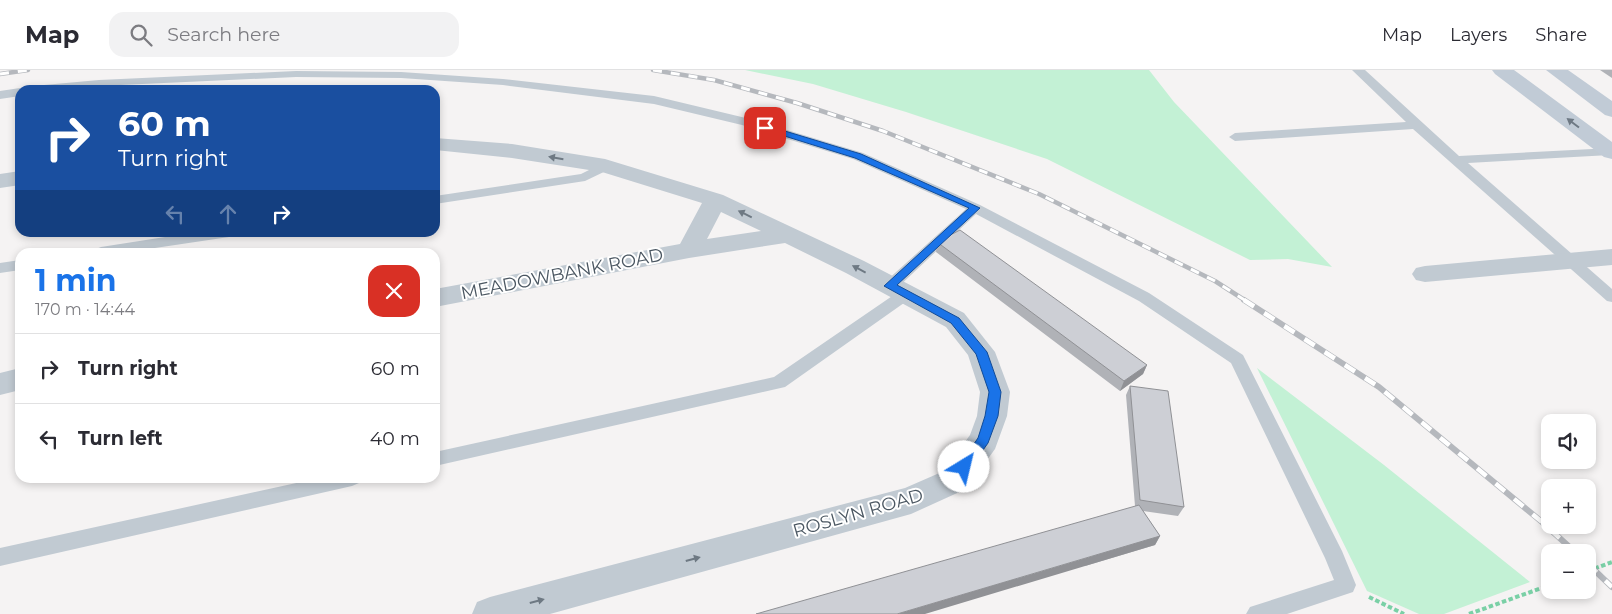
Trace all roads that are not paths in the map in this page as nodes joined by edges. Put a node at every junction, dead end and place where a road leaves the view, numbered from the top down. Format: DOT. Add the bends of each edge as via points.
graph roads {
  1 [pos="1358,70"];
  2 [pos="1502,70"];
  3 [pos="1556,70"];
  4 [pos="80,85"];
  5 [pos="15,93"];
  6 [pos="0,95"];
  7 [pos="1612,111"];
  8 [pos="1416,125"];
  9 [pos="1236,137"];
  10 [pos="440,144"];
  11 [pos="1611,152"];
  12 [pos="1458,160"];
  13 [pos="605,166"];
  14 [pos="15,179"];
  15 [pos="0,181"];
  16 [pos="440,199"];
  17 [pos="715,200"];
  18 [pos="975,208"];
  19 [pos="788,235"];
  20 [pos="197,237"];
  21 [pos="127,248"];
  22 [pos="689,250"];
  23 [pos="1612,258"];
  24 [pos="1572,261"];
  25 [pos="15,266"];
  26 [pos="0,268"];
  27 [pos="1425,274"];
  28 [pos="898,290"];
  29 [pos="440,297"];
  30 [pos="1612,297"];
  31 [pos="15,381"];
  32 [pos="0,384"];
  33 [pos="440,458"];
  34 [pos="330,483"];
  35 [pos="0,557"];
  36 [pos="490,614"];
  37 [pos="1257,614"];
  1 -- 8 [label="lane"];
  11 -- 2 [label="street, one-way"];
  3 -- 7 [label="street"];
  4 -- 18 [label="lane" via="286,74 401,75 503,82 654,100 746,122 858,156"];
  5 -- 6 [label="lane"];
  8 -- 9 [label="lane"];
  8 -- 12 [label="lane"];
  13 -- 10 [label="street, ROSLYN ROAD, one-way" via="512,151"];
  11 -- 12 [label="lane"];
  12 -- 24 [label="lane"];
  13 -- 16 [label="lane" via="585,177"];
  13 -- 17 [label="street, ROSLYN ROAD"];
  14 -- 15 [label="street"];
  19 -- 17 [label="street, ROSLYN ROAD, one-way"];
  17 -- 22 [label="street"];
  18 -- 28 [label="lane"];
  18 -- 37 [label="lane" via="1144,297 1236,359 1346,585"];
  19 -- 22 [label="street, MEADOWBANK ROAD"];
  28 -- 19 [label="street, ROSLYN ROAD, one-way"];
  20 -- 21 [label="lane"];
  22 -- 29 [label="street, MEADOWBANK ROAD"];
  23 -- 24 [label="street"];
  24 -- 27 [label="street"];
  24 -- 30 [label="lane"];
  25 -- 26 [label="lane"];
  28 -- 33 [label="lane" via="779,382"];
  36 -- 28 [label="street, ROSLYN ROAD, one-way" via="911,500 955,480 984,440 995,392 981,352 955,320"];
  31 -- 32 [label="street"];
  34 -- 35 [label="lane"];
}
